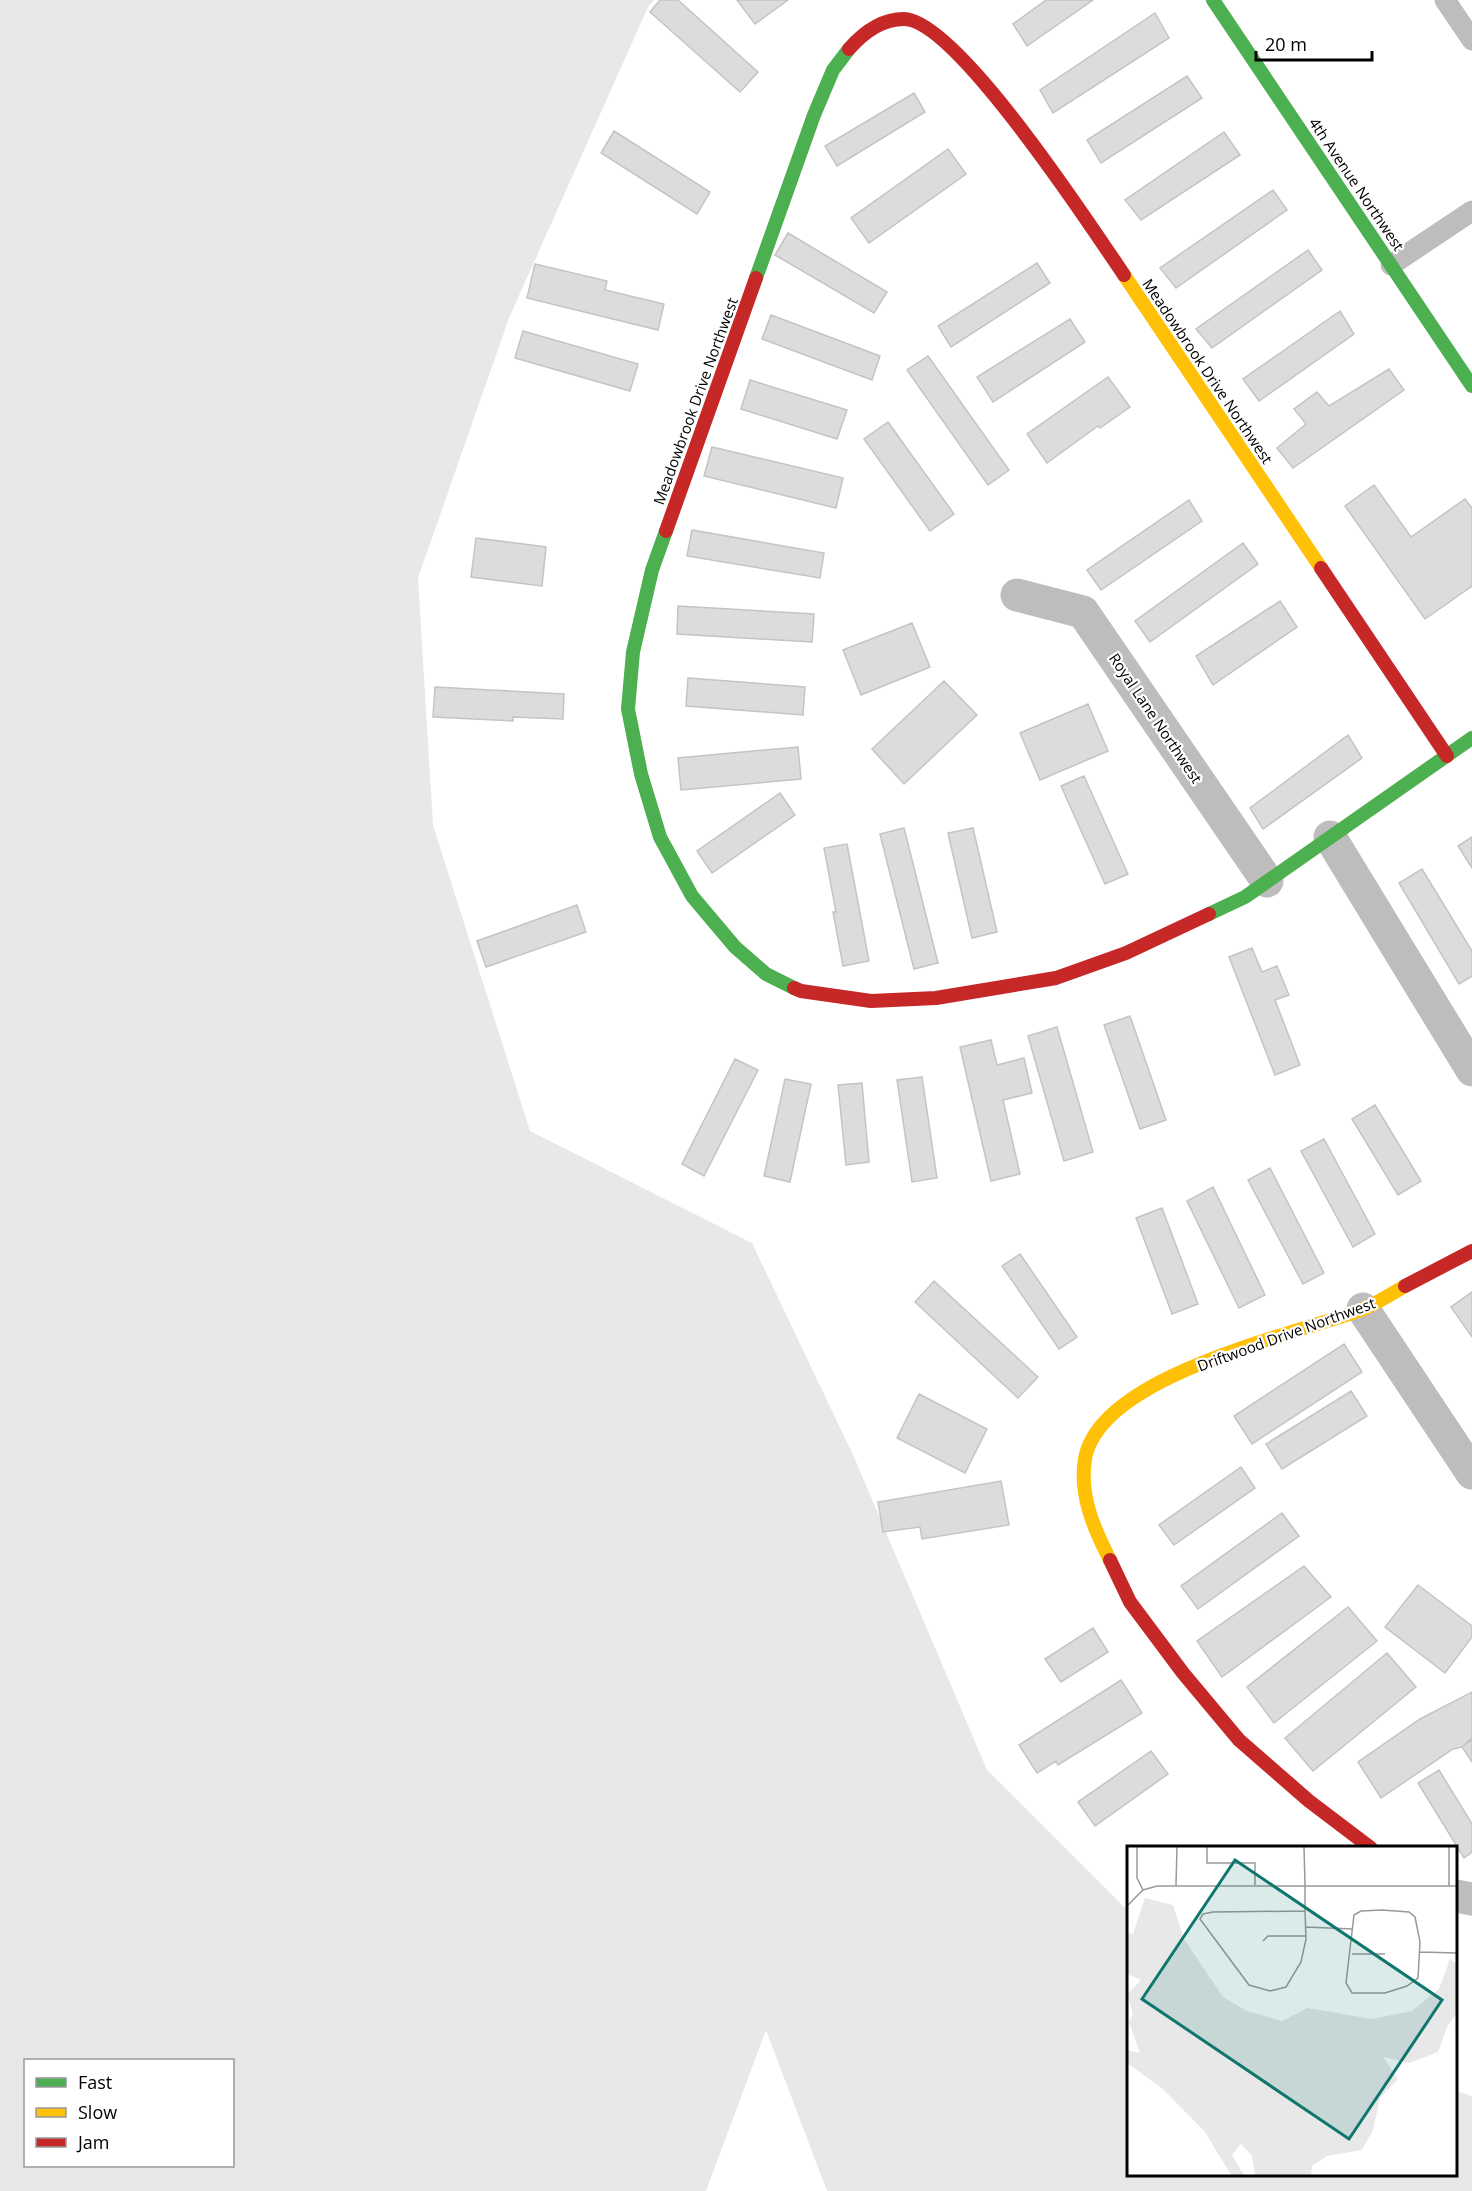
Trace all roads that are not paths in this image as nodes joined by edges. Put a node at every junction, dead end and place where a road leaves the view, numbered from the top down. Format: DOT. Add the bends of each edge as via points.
graph roads {
  1 [pos="1213,0"];
  2 [pos="1445,0"];
  3 [pos="1472,40"];
  4 [pos="1472,211"];
  5 [pos="1391,266"];
  6 [pos="1472,386"];
  7 [pos="1017,595"];
  8 [pos="1472,738"];
  9 [pos="1447,756"];
  10 [pos="1330,837"];
  11 [pos="1267,881"];
  12 [pos="1472,1070"];
  13 [pos="1472,1251"];
  14 [pos="1363,1309"];
  15 [pos="1472,1473"];
  16 [pos="1368,1846"];
  17 [pos="1457,1896"];
  18 [pos="1472,1899"];
  1 -- 5 [label="street, 4th Avenue Northwest"];
  2 -- 3 [label="lane"];
  4 -- 5 [label="lane"];
  5 -- 6 [label="street, 4th Avenue Northwest"];
  7 -- 11 [label="street, Royal Lane Northwest" via="1083,612"];
  8 -- 9 [label="street, Meadowbrook Drive Northwest"];
  9 -- 10 [label="street, Meadowbrook Drive Northwest"];
  9 -- 11 [label="street, Meadowbrook Drive Northwest" via="1078,207 989,88 927,27 905,19 870,29 833,70 814,115 652,570 633,652 628,709 641,774 660,837 692,896 735,947 766,974 801,991 872,1001 936,998 1056,978 1126,953 1245,897"];
  10 -- 11 [label="street, Meadowbrook Drive Northwest"];
  10 -- 12 [label="street"];
  13 -- 14 [label="street, Driftwood Drive Northwest"];
  14 -- 15 [label="street"];
  14 -- 16 [label="street, Driftwood Drive Northwest" via="1212,1358 1126,1403 1094,1436 1085,1459 1085,1498 1097,1534 1130,1602 1183,1673 1239,1740"];
  17 -- 18 [label="street"];
}
